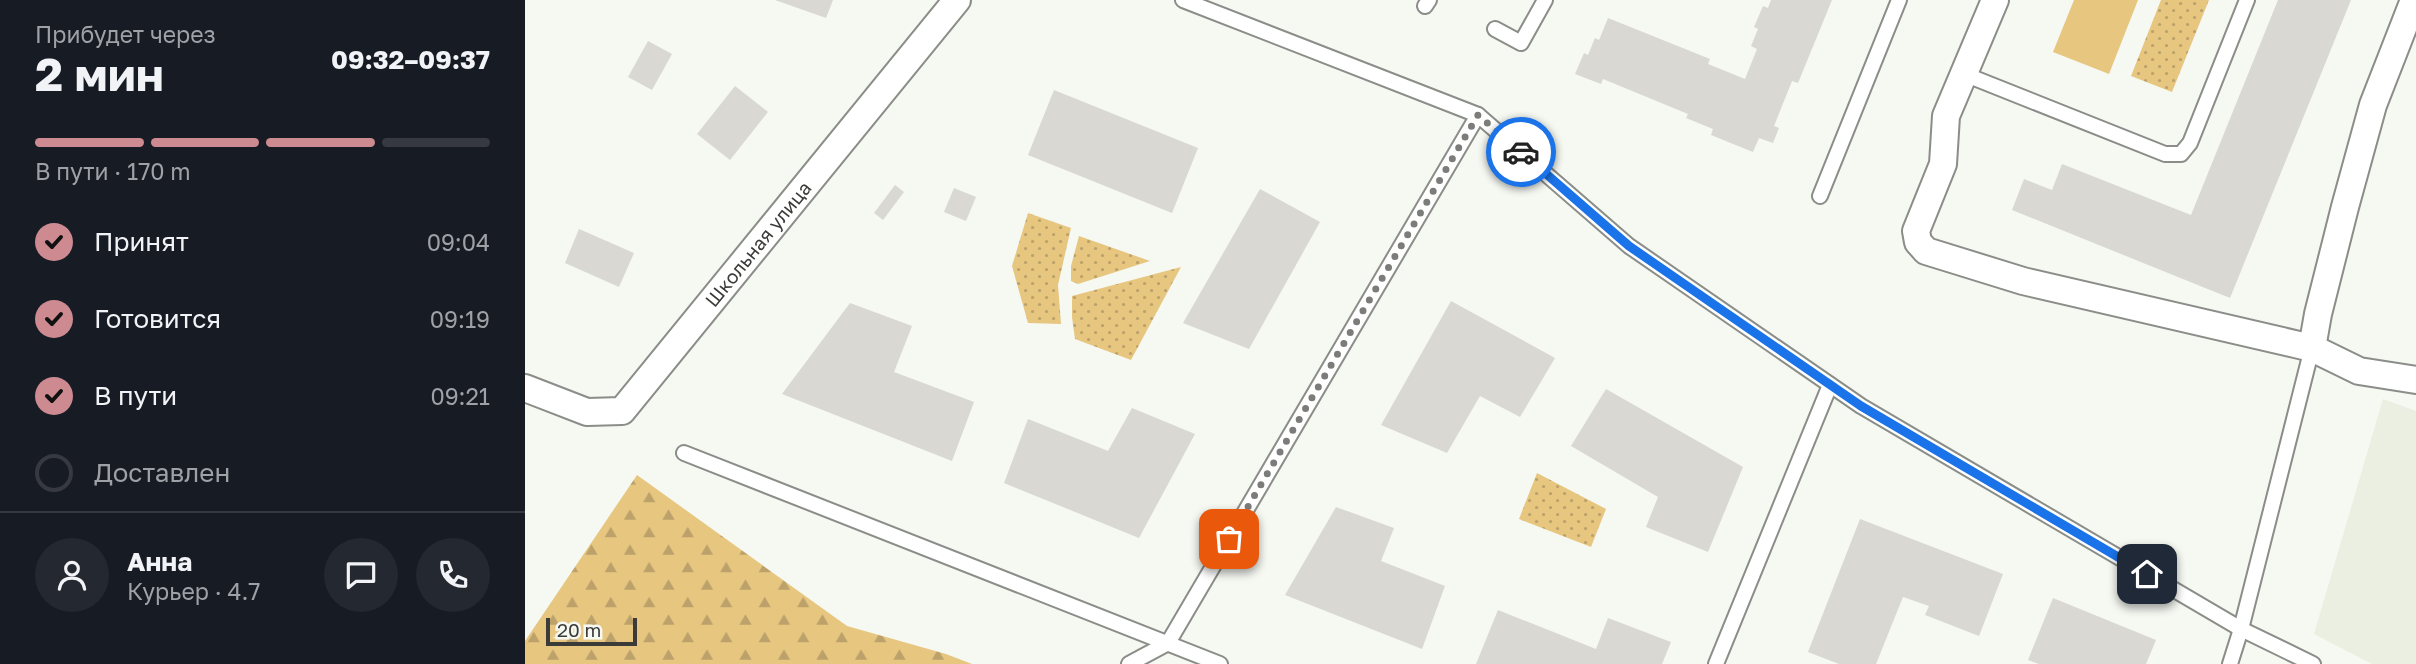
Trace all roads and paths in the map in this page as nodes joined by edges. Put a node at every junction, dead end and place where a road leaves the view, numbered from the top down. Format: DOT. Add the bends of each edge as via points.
graph roads {
  1 [pos="957,0"];
  2 [pos="1183,0"];
  3 [pos="1545,0"];
  4 [pos="1899,0"];
  5 [pos="1995,0"];
  6 [pos="2248,0"];
  7 [pos="2414,0"];
  8 [pos="1495,29"];
  9 [pos="1964,74"];
  10 [pos="1478,115"];
  11 [pos="1820,196"];
  12 [pos="2312,348"];
  13 [pos="2416,380"];
  14 [pos="1831,385"];
  15 [pos="525,388"];
  16 [pos="684,453"];
  17 [pos="2241,629"];
  18 [pos="1168,643"];
  19 [pos="1129,664"];
  20 [pos="1220,664"];
  21 [pos="1716,664"];
  22 [pos="2230,664"];
  23 [pos="2313,664"];
  1 -- 15 [label="street, Школьная улица" via="622,411 587,412"];
  2 -- 10 [label="lane"];
  3 -- 8 [label="lane" via="1521,43"];
  4 -- 11 [label="lane"];
  5 -- 9 [label="street"];
  6 -- 9 [label="lane" via="2190,143 2181,154 2165,154"];
  7 -- 12 [label="street" via="2373,105"];
  9 -- 12 [label="street" via="1946,116 1943,164 1916,231 1926,251 2023,281"];
  10 -- 14 [label="lane" via="1629,246"];
  10 -- 18 [label="lane"];
  12 -- 13 [label="street" via="2359,370"];
  12 -- 17 [label="lane"];
  14 -- 17 [label="lane"];
  14 -- 21 [label="lane"];
  16 -- 18 [label="lane"];
  17 -- 22 [label="lane"];
  17 -- 23 [label="lane"];
  18 -- 19 [label="lane"];
  18 -- 20 [label="lane"];
}
